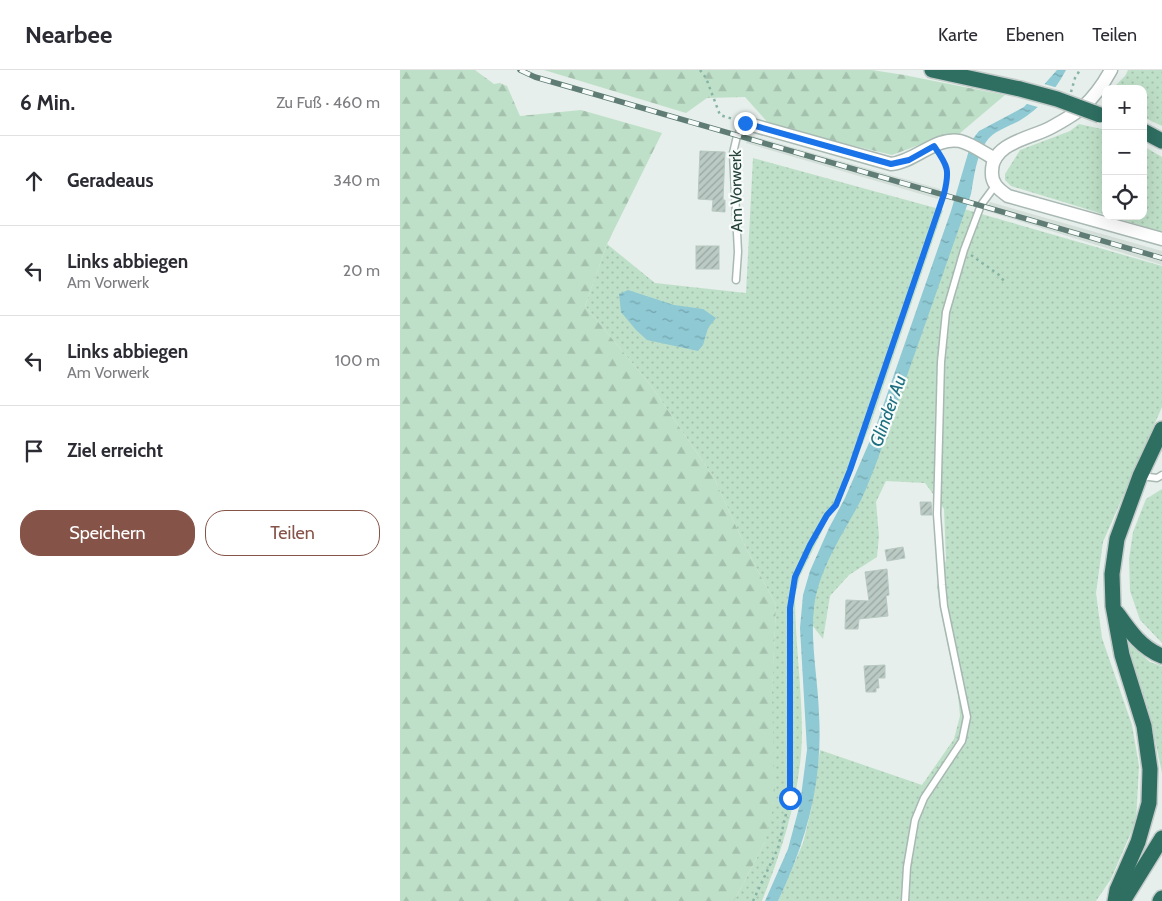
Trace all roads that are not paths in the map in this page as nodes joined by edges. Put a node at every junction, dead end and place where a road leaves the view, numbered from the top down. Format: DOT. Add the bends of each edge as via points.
graph roads {
  1 [pos="932,70"];
  2 [pos="1111,70"];
  3 [pos="1102,116"];
  4 [pos="745,123"];
  5 [pos="1147,133"];
  6 [pos="1162,141"];
  7 [pos="995,159"];
  8 [pos="995,186"];
  9 [pos="1162,239"];
  10 [pos="736,280"];
  11 [pos="1162,429"];
  12 [pos="1162,475"];
  13 [pos="1140,476"];
  14 [pos="1113,606"];
  15 [pos="1162,656"];
  16 [pos="1162,838"];
  17 [pos="905,901"];
  18 [pos="1116,901"];
  19 [pos="1123,901"];
  1 -- 3 [label="highway, bridge" via="1020,89"];
  2 -- 7 [label="street" via="1082,107 1049,128 1012,144"];
  4 -- 7 [label="street" via="891,164 909,160 934,146 954,140"];
  4 -- 10 [label="lane, Am Vorwerk" via="733,153 738,247"];
  5 -- 6 [label="highway"];
  7 -- 8 [label="street" via="992,165"];
  8 -- 9 [label="street" via="1008,196"];
  8 -- 17 [label="lane" via="981,205 964,250 946,312 941,362 937,514 944,606 967,717 962,741 924,798 915,820"];
  11 -- 13 [label="highway"];
  12 -- 13 [label="lane" via="1157,478"];
  13 -- 14 [label="highway" via="1117,539 1112,574"];
  14 -- 15 [label="highway" via="1133,637"];
  14 -- 18 [label="highway" via="1122,655 1144,726 1150,769 1149,803"];
  16 -- 19 [label="highway"];
}
